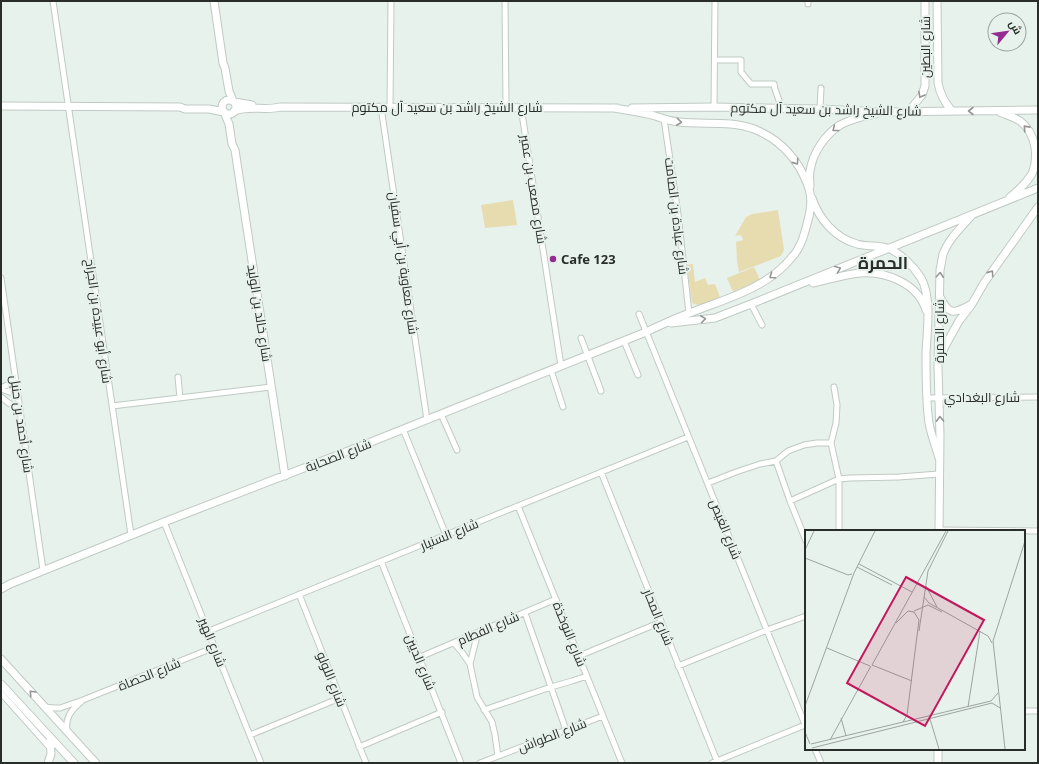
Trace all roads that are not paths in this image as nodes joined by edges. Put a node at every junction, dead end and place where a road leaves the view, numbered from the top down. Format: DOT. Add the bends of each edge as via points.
graph roads {
  1 [pos="53,1"];
  2 [pos="214,1"];
  3 [pos="391,1"];
  4 [pos="505,1"];
  5 [pos="715,1"];
  6 [pos="926,1"];
  7 [pos="937,1"];
  8 [pos="715,60"];
  9 [pos="223,63"];
  10 [pos="821,88"];
  11 [pos="224,101"];
  12 [pos="234,101"];
  13 [pos="1,106"];
  14 [pos="68,106"];
  15 [pos="180,107"];
  16 [pos="280,107"];
  17 [pos="381,107"];
  18 [pos="390,107"];
  19 [pos="506,107"];
  20 [pos="522,107"];
  21 [pos="665,107"];
  22 [pos="714,107"];
  23 [pos="614,108"];
  24 [pos="782,109"];
  25 [pos="820,109"];
  26 [pos="997,110"];
  27 [pos="1038,110"];
  28 [pos="909,111"];
  29 [pos="952,111"];
  30 [pos="224,112"];
  31 [pos="234,112"];
  32 [pos="884,112"];
  33 [pos="664,119"];
  34 [pos="235,150"];
  35 [pos="1038,188"];
  36 [pos="810,192"];
  37 [pos="1000,204"];
  38 [pos="1038,207"];
  39 [pos="973,214"];
  40 [pos="887,248"];
  41 [pos="1,278"];
  42 [pos="792,288"];
  43 [pos="939,296"];
  44 [pos="751,304"];
  45 [pos="972,304"];
  46 [pos="689,313"];
  47 [pos="639,314"];
  48 [pos="928,314"];
  49 [pos="665,324"];
  50 [pos="762,325"];
  51 [pos="8,327"];
  52 [pos="1,328"];
  53 [pos="646,332"];
  54 [pos="581,338"];
  55 [pos="624,341"];
  56 [pos="588,356"];
  57 [pos="561,366"];
  58 [pos="938,367"];
  59 [pos="551,370"];
  60 [pos="638,375"];
  61 [pos="178,377"];
  62 [pos="16,378"];
  63 [pos="271,387"];
  64 [pos="834,387"];
  65 [pos="1,389"];
  66 [pos="601,390"];
  67 [pos="18,395"];
  68 [pos="1,397"];
  69 [pos="939,397"];
  70 [pos="1038,397"];
  71 [pos="180,398"];
  72 [pos="927,398"];
  73 [pos="112,406"];
  74 [pos="563,407"];
  75 [pos="20,408"];
  76 [pos="441,414"];
  77 [pos="427,420"];
  78 [pos="403,429"];
  79 [pos="688,437"];
  80 [pos="831,443"];
  81 [pos="457,450"];
  82 [pos="939,458"];
  83 [pos="776,461"];
  84 [pos="601,472"];
  85 [pos="939,474"];
  86 [pos="285,476"];
  87 [pos="839,479"];
  88 [pos="708,483"];
  89 [pos="790,501"];
  90 [pos="518,506"];
  91 [pos="164,522"];
  92 [pos="839,530"];
  93 [pos="939,530"];
  94 [pos="1025,531"];
  95 [pos="1038,531"];
  96 [pos="131,535"];
  97 [pos="446,535"];
  98 [pos="805,538"];
  99 [pos="381,561"];
  100 [pos="43,570"];
  101 [pos="10,584"];
  102 [pos="1,585"];
  103 [pos="1,589"];
  104 [pos="298,594"];
  105 [pos="556,599"];
  106 [pos="525,613"];
  107 [pos="805,616"];
  108 [pos="661,622"];
  109 [pos="767,630"];
  110 [pos="209,631"];
  111 [pos="478,632"];
  112 [pos="454,643"];
  113 [pos="215,647"];
  114 [pos="579,656"];
  115 [pos="420,657"];
  116 [pos="1,659"];
  117 [pos="470,664"];
  118 [pos="678,666"];
  119 [pos="587,676"];
  120 [pos="1,684"];
  121 [pos="551,686"];
  122 [pos="1,693"];
  123 [pos="340,698"];
  124 [pos="83,700"];
  125 [pos="44,706"];
  126 [pos="484,710"];
  127 [pos="1025,711"];
  128 [pos="1038,711"];
  129 [pos="442,712"];
  130 [pos="603,716"];
  131 [pos="805,724"];
  132 [pos="805,726"];
  133 [pos="566,730"];
  134 [pos="67,732"];
  135 [pos="250,734"];
  136 [pos="50,737"];
  137 [pos="359,747"];
  138 [pos="51,749"];
  139 [pos="815,750"];
  140 [pos="938,750"];
  141 [pos="498,756"];
  142 [pos="714,762"];
  143 [pos="48,763"];
  144 [pos="74,763"];
  145 [pos="96,763"];
  146 [pos="261,763"];
  147 [pos="366,763"];
  148 [pos="461,763"];
  149 [pos="480,763"];
  150 [pos="622,763"];
  151 [pos="821,763"];
  152 [pos="938,763"];
  1 -- 14 [label="street, شارع أبو عبيدة بن الجراح"];
  2 -- 9 [label="street"];
  3 -- 18 [label="street"];
  4 -- 19 [label="street"];
  5 -- 8 [label="street"];
  6 -- 28 [label="street, شارع البطين, one-way" via="925,86 922,95"];
  7 -- 29 [label="street, شارع البطين" via="938,83 944,101"];
  8 -- 22 [label="street"];
  8 -- 24 [label="street" via="741,60 740,72 751,84 774,84"];
  9 -- 11 [label="street"];
  9 -- 12 [label="street" via="229,92"];
  10 -- 25 [label="street"];
  11 -- 12 [label="street"];
  11 -- 15 [label="street" via="212,105"];
  11 -- 30 [label="street"];
  12 -- 16 [label="street, شارع الشيخ راشد بن سعيد آل مكتوم"];
  12 -- 31 [label="street"];
  13 -- 14 [label="street"];
  14 -- 15 [label="street"];
  14 -- 73 [label="street, شارع أبو عبيدة بن الجراح"];
  15 -- 30 [label="street"];
  16 -- 17 [label="street, شارع الشيخ راشد بن سعيد آل مكتوم"];
  16 -- 31 [label="street, شارع الشيخ راشد بن سعيد آل مكتوم" via="248,108"];
  17 -- 18 [label="street, شارع الشيخ راشد بن سعيد آل مكتوم"];
  17 -- 77 [label="street, شارع معاوية بن أبي سفيان"];
  18 -- 19 [label="street, شارع الشيخ راشد بن سعيد آل مكتوم"];
  19 -- 20 [label="street, شارع الشيخ راشد بن سعيد آل مكتوم"];
  20 -- 23 [label="street, شارع الشيخ راشد بن سعيد آل مكتوم"];
  20 -- 57 [label="street, شارع مصعب بن عمير"];
  21 -- 22 [label="street, شارع الشيخ راشد بن سعيد آل مكتوم"];
  21 -- 23 [label="street, شارع الشيخ راشد بن سعيد آل مكتوم"];
  21 -- 33 [label="street" via="659,113"];
  22 -- 24 [label="street, شارع الشيخ راشد بن سعيد آل مكتوم"];
  23 -- 33 [label="street, شارع الشيخ راشد بن سعيد آل مكتوم"];
  24 -- 25 [label="street, شارع الشيخ راشد بن سعيد آل مكتوم"];
  25 -- 32 [label="street, شارع الشيخ راشد بن سعيد آل مكتوم"];
  26 -- 27 [label="street, شارع الشيخ راشد بن سعيد آل مكتوم"];
  26 -- 29 [label="street, شارع الشيخ راشد بن سعيد آل مكتوم, one-way"];
  37 -- 26 [label="street, one-way" via="1017,192 1032,174 1037,161 1037,149 1034,138 1020,121"];
  28 -- 29 [label="street, شارع الشيخ راشد بن سعيد آل مكتوم"];
  28 -- 32 [label="street, شارع الشيخ راشد بن سعيد آل مكتوم"];
  30 -- 31 [label="street"];
  30 -- 34 [label="street, شارع خالد بن الوليد"];
  31 -- 34 [label="street, شارع خالد بن الوليد"];
  32 -- 36 [label="street, one-way" via="841,124 830,133 813,157"];
  33 -- 36 [label="street, شارع الشيخ راشد بن سعيد آل مكتوم, one-way" via="739,125 769,136 794,158"];
  33 -- 46 [label="street, شارع عبادة بن الصامت"];
  34 -- 63 [label="street, شارع خالد بن الوليد"];
  35 -- 37 [label="street"];
  36 -- 40 [label="street" via="820,216 843,238 856,244"];
  36 -- 46 [label="street, شارع الشيخ راشد بن سعيد آل مكتوم, one-way" via="811,211 799,248 789,262 756,286"];
  37 -- 39 [label="street"];
  45 -- 38 [label="street, one-way"];
  39 -- 40 [label="street"];
  43 -- 39 [label="street, شارع الحمرة, one-way" via="943,255 955,233"];
  42 -- 40 [label="street, one-way"];
  40 -- 48 [label="street, شارع الحمرة" via="911,265 922,279"];
  41 -- 51 [label="street, شارع أحمد بن حنبل"];
  42 -- 44 [label="street"];
  42 -- 48 [label="street" via="854,273 875,272 891,276 906,284 924,303"];
  43 -- 45 [label="street" via="943,304 953,312"];
  43 -- 58 [label="street, شارع الحمرة"];
  49 -- 44 [label="street, one-way" via="715,318"];
  44 -- 50 [label="street"];
  45 -- 58 [label="street" via="944,348"];
  46 -- 49 [label="street, شارع الشيخ راشد بن سعيد آل مكتوم"];
  47 -- 53 [label="street, شارع الغيص"];
  48 -- 72 [label="street, شارع الحمرة"];
  49 -- 53 [label="street, شارع الصحابة"];
  51 -- 52 [label="street"];
  51 -- 62 [label="street, شارع أحمد بن حنبل"];
  53 -- 55 [label="street, شارع الصحابة"];
  53 -- 79 [label="street, شارع الغيص"];
  54 -- 56 [label="street"];
  55 -- 56 [label="street, شارع الصحابة"];
  55 -- 60 [label="street"];
  56 -- 57 [label="street, شارع الصحابة"];
  56 -- 66 [label="street"];
  57 -- 59 [label="street, شارع الصحابة"];
  58 -- 69 [label="street, شارع الحمرة"];
  59 -- 74 [label="street"];
  59 -- 76 [label="street, شارع الصحابة"];
  61 -- 71 [label="street"];
  62 -- 65 [label="street"];
  62 -- 67 [label="street, شارع أحمد بن حنبل"];
  63 -- 71 [label="street"];
  63 -- 86 [label="street, شارع خالد بن الوليد"];
  64 -- 80 [label="street" via="837,405"];
  65 -- 67 [label="street"];
  67 -- 75 [label="street, شارع أحمد بن حنبل"];
  68 -- 75 [label="street"];
  69 -- 70 [label="street, شارع البغدادي"];
  69 -- 72 [label="street, شارع البغدادي"];
  82 -- 69 [label="street, شارع الحمرة, one-way"];
  71 -- 73 [label="street"];
  72 -- 82 [label="street, شارع الحمرة" via="929,425"];
  73 -- 96 [label="street, شارع أبو عبيدة بن الجراح"];
  75 -- 100 [label="street, شارع أحمد بن حنبل"];
  76 -- 77 [label="street, شارع الصحابة"];
  76 -- 81 [label="street"];
  77 -- 78 [label="street, شارع الصحابة"];
  78 -- 86 [label="street, شارع الصحابة"];
  78 -- 97 [label="street"];
  79 -- 84 [label="street, شارع السنيار"];
  79 -- 88 [label="street, شارع الغيص"];
  80 -- 83 [label="street" via="804,445 788,451"];
  80 -- 87 [label="street"];
  82 -- 85 [label="street, شارع الحمرة"];
  83 -- 88 [label="street" via="760,464"];
  83 -- 89 [label="street"];
  84 -- 90 [label="street, شارع السنيار"];
  84 -- 108 [label="street, شارع المحار"];
  85 -- 87 [label="street"];
  85 -- 93 [label="street, شارع الحمرة"];
  86 -- 91 [label="street, شارع الصحابة"];
  87 -- 89 [label="street"];
  87 -- 92 [label="street"];
  88 -- 109 [label="street, شارع الغيص"];
  89 -- 98 [label="street"];
  90 -- 97 [label="street, شارع السنيار"];
  90 -- 105 [label="street, شارع النوخذة"];
  91 -- 96 [label="street, شارع الصحابة"];
  91 -- 110 [label="street, شارع الهير"];
  94 -- 95 [label="street"];
  96 -- 100 [label="street, شارع الصحابة"];
  97 -- 99 [label="street, شارع السنيار"];
  99 -- 104 [label="street, شارع السنيار"];
  99 -- 115 [label="street, شارع الديين"];
  100 -- 101 [label="street, شارع الصحابة"];
  101 -- 102 [label="street, شارع الصحابة"];
  101 -- 103 [label="street, شارع الصحابة"];
  104 -- 110 [label="street, شارع السنيار"];
  104 -- 123 [label="street, شارع اللولو"];
  105 -- 106 [label="street, شارع الفطام"];
  105 -- 114 [label="street, شارع النوخذة"];
  106 -- 111 [label="street, شارع الفطام"];
  106 -- 121 [label="street"];
  107 -- 109 [label="street"];
  108 -- 114 [label="street"];
  108 -- 118 [label="street, شارع المحار"];
  109 -- 118 [label="street"];
  109 -- 131 [label="street, شارع الغيص"];
  110 -- 113 [label="street, شارع الهير"];
  111 -- 112 [label="street, شارع الفطام"];
  111 -- 117 [label="street"];
  112 -- 115 [label="street, شارع الفطام"];
  112 -- 117 [label="street"];
  113 -- 124 [label="street, شارع الحصاة"];
  113 -- 135 [label="street, شارع الهير"];
  114 -- 119 [label="street, شارع النوخذة"];
  115 -- 129 [label="street, شارع الديين"];
  125 -- 116 [label="street, one-way"];
  117 -- 126 [label="street" via="477,697"];
  118 -- 142 [label="street, شارع المحار"];
  119 -- 121 [label="street"];
  119 -- 130 [label="street, شارع النوخذة"];
  120 -- 136 [label="street"];
  121 -- 126 [label="street"];
  121 -- 133 [label="street"];
  122 -- 138 [label="street"];
  123 -- 135 [label="street"];
  123 -- 137 [label="street, شارع اللولو"];
  124 -- 125 [label="street, شارع الحصاة" via="60,708"];
  124 -- 134 [label="street, شارع الحصاة" via="69,714"];
  125 -- 134 [label="street"];
  126 -- 141 [label="street" via="492,722 496,735"];
  127 -- 128 [label="street"];
  129 -- 137 [label="street"];
  129 -- 148 [label="street, شارع الديين"];
  130 -- 133 [label="street, شارع الطواش"];
  130 -- 150 [label="street, شارع النوخذة"];
  132 -- 142 [label="street"];
  133 -- 141 [label="street, شارع الطواش"];
  134 -- 145 [label="street"];
  135 -- 146 [label="street, شارع الهير"];
  136 -- 138 [label="street"];
  136 -- 144 [label="street"];
  137 -- 147 [label="street, شارع اللولو"];
  138 -- 143 [label="street"];
  139 -- 151 [label="street"];
  140 -- 152 [label="street"];
  141 -- 149 [label="street, شارع الطواش"];
}
